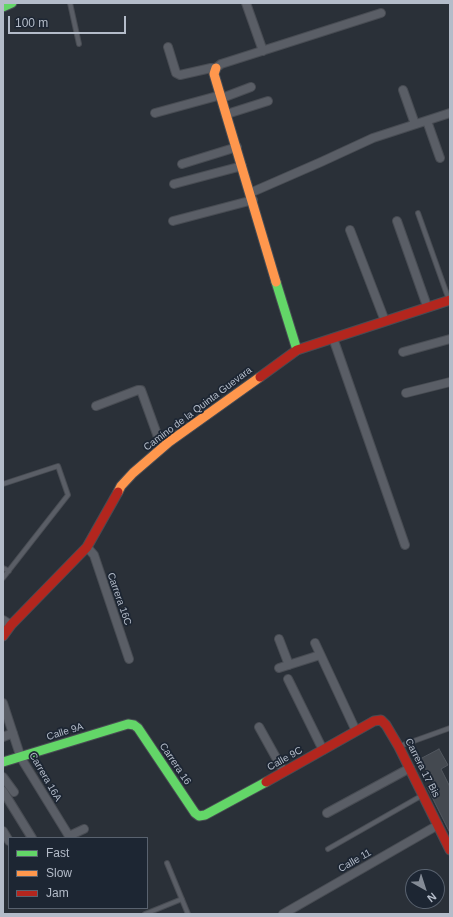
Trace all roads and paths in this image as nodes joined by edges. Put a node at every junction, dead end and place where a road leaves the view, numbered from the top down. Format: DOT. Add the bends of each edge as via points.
graph roads {
  1 [pos="12,3"];
  2 [pos="70,3"];
  3 [pos="246,3"];
  4 [pos="3,7"];
  5 [pos="381,13"];
  6 [pos="79,44"];
  7 [pos="168,47"];
  8 [pos="263,51"];
  9 [pos="216,68"];
  10 [pos="251,87"];
  11 [pos="403,90"];
  12 [pos="221,96"];
  13 [pos="268,101"];
  14 [pos="155,113"];
  15 [pos="450,113"];
  16 [pos="227,114"];
  17 [pos="427,121"];
  18 [pos="415,124"];
  19 [pos="237,147"];
  20 [pos="440,158"];
  21 [pos="182,164"];
  22 [pos="242,166"];
  23 [pos="174,184"];
  24 [pos="252,197"];
  25 [pos="418,213"];
  26 [pos="173,221"];
  27 [pos="396,221"];
  28 [pos="350,230"];
  29 [pos="450,301"];
  30 [pos="428,306"];
  31 [pos="385,321"];
  32 [pos="333,338"];
  33 [pos="450,339"];
  34 [pos="297,350"];
  35 [pos="403,352"];
  36 [pos="450,382"];
  37 [pos="406,393"];
  38 [pos="96,406"];
  39 [pos="162,448"];
  40 [pos="3,484"];
  41 [pos="405,545"];
  42 [pos="87,547"];
  43 [pos="3,568"];
  44 [pos="9,571"];
  45 [pos="3,578"];
  46 [pos="7,623"];
  47 [pos="3,636"];
  48 [pos="279,640"];
  49 [pos="315,643"];
  50 [pos="320,655"];
  51 [pos="128,659"];
  52 [pos="289,665"];
  53 [pos="279,668"];
  54 [pos="288,679"];
  55 [pos="3,703"];
  56 [pos="381,720"];
  57 [pos="134,725"];
  58 [pos="259,727"];
  59 [pos="450,728"];
  60 [pos="356,731"];
  61 [pos="13,733"];
  62 [pos="3,736"];
  63 [pos="399,746"];
  64 [pos="323,750"];
  65 [pos="22,758"];
  66 [pos="3,762"];
  67 [pos="410,768"];
  68 [pos="284,772"];
  69 [pos="3,777"];
  70 [pos="3,791"];
  71 [pos="14,792"];
  72 [pos="423,795"];
  73 [pos="327,813"];
  74 [pos="199,816"];
  75 [pos="438,825"];
  76 [pos="84,829"];
  77 [pos="31,837"];
  78 [pos="328,850"];
  79 [pos="450,850"];
  80 [pos="167,863"];
  81 [pos="182,899"];
  82 [pos="145,914"];
  83 [pos="188,914"];
  84 [pos="282,914"];
  1 -- 4 [label="street"];
  2 -- 6 [label="lane"];
  3 -- 8 [label="street"];
  5 -- 8 [label="street"];
  7 -- 9 [label="street" via="177,74"];
  8 -- 9 [label="street" via="221,64"];
  9 -- 12 [label="street" via="214,74"];
  10 -- 12 [label="street"];
  11 -- 18 [label="street"];
  12 -- 14 [label="street"];
  12 -- 16 [label="street"];
  13 -- 16 [label="street"];
  15 -- 17 [label="street"];
  16 -- 19 [label="street"];
  17 -- 18 [label="street"];
  17 -- 20 [label="street"];
  18 -- 24 [label="street" via="373,138"];
  19 -- 21 [label="street"];
  19 -- 22 [label="street"];
  22 -- 23 [label="street"];
  22 -- 24 [label="street"];
  24 -- 26 [label="street"];
  24 -- 34 [label="street"];
  25 -- 29 [label="lane"];
  27 -- 30 [label="street"];
  28 -- 31 [label="street"];
  29 -- 30 [label="street, Camino de la Quinta Guevara"];
  30 -- 31 [label="street, Camino de la Quinta Guevara"];
  31 -- 32 [label="street, Camino de la Quinta Guevara"];
  32 -- 34 [label="street, Camino de la Quinta Guevara"];
  32 -- 41 [label="street"];
  33 -- 35 [label="street"];
  34 -- 39 [label="street, Camino de la Quinta Guevara"];
  36 -- 37 [label="street"];
  38 -- 39 [label="street" via="141,390"];
  39 -- 42 [label="street, Camino de la Quinta Guevara" via="121,486"];
  40 -- 44 [label="lane" via="58,466 68,495"];
  42 -- 46 [label="street, Camino de la Quinta Guevara"];
  42 -- 51 [label="street, Carrera 16C" via="94,555"];
  43 -- 44 [label="lane"];
  44 -- 45 [label="lane"];
  46 -- 47 [label="street, Camino de la Quinta Guevara"];
  48 -- 52 [label="street"];
  49 -- 50 [label="street"];
  50 -- 52 [label="street"];
  50 -- 60 [label="street"];
  52 -- 53 [label="street"];
  54 -- 64 [label="street"];
  55 -- 61 [label="street, Carrera 16A"];
  56 -- 60 [label="street, Calle 9C"];
  56 -- 63 [label="street, Carrera 17 Bis"];
  57 -- 65 [label="street, Calle 9A" via="128,724"];
  57 -- 74 [label="street, Carrera 16"];
  58 -- 68 [label="street"];
  59 -- 63 [label="lane"];
  60 -- 64 [label="street, Calle 9C"];
  61 -- 62 [label="street"];
  61 -- 65 [label="street, Carrera 16A"];
  63 -- 67 [label="street, Carrera 17 Bis"];
  64 -- 68 [label="street, Calle 9C"];
  65 -- 66 [label="street, Calle 9A"];
  65 -- 76 [label="street, Carrera 16A" via="69,836"];
  67 -- 72 [label="street, Carrera 17 Bis"];
  67 -- 73 [label="street"];
  68 -- 74 [label="street, Calle 9C"];
  69 -- 71 [label="street"];
  70 -- 77 [label="street"];
  72 -- 75 [label="street, Carrera 17 Bis"];
  72 -- 78 [label="lane"];
  75 -- 79 [label="street, Carrera 17 Bis"];
  75 -- 84 [label="street, Calle 11"];
  80 -- 81 [label="lane"];
  81 -- 82 [label="lane"];
  81 -- 83 [label="lane"];
}
